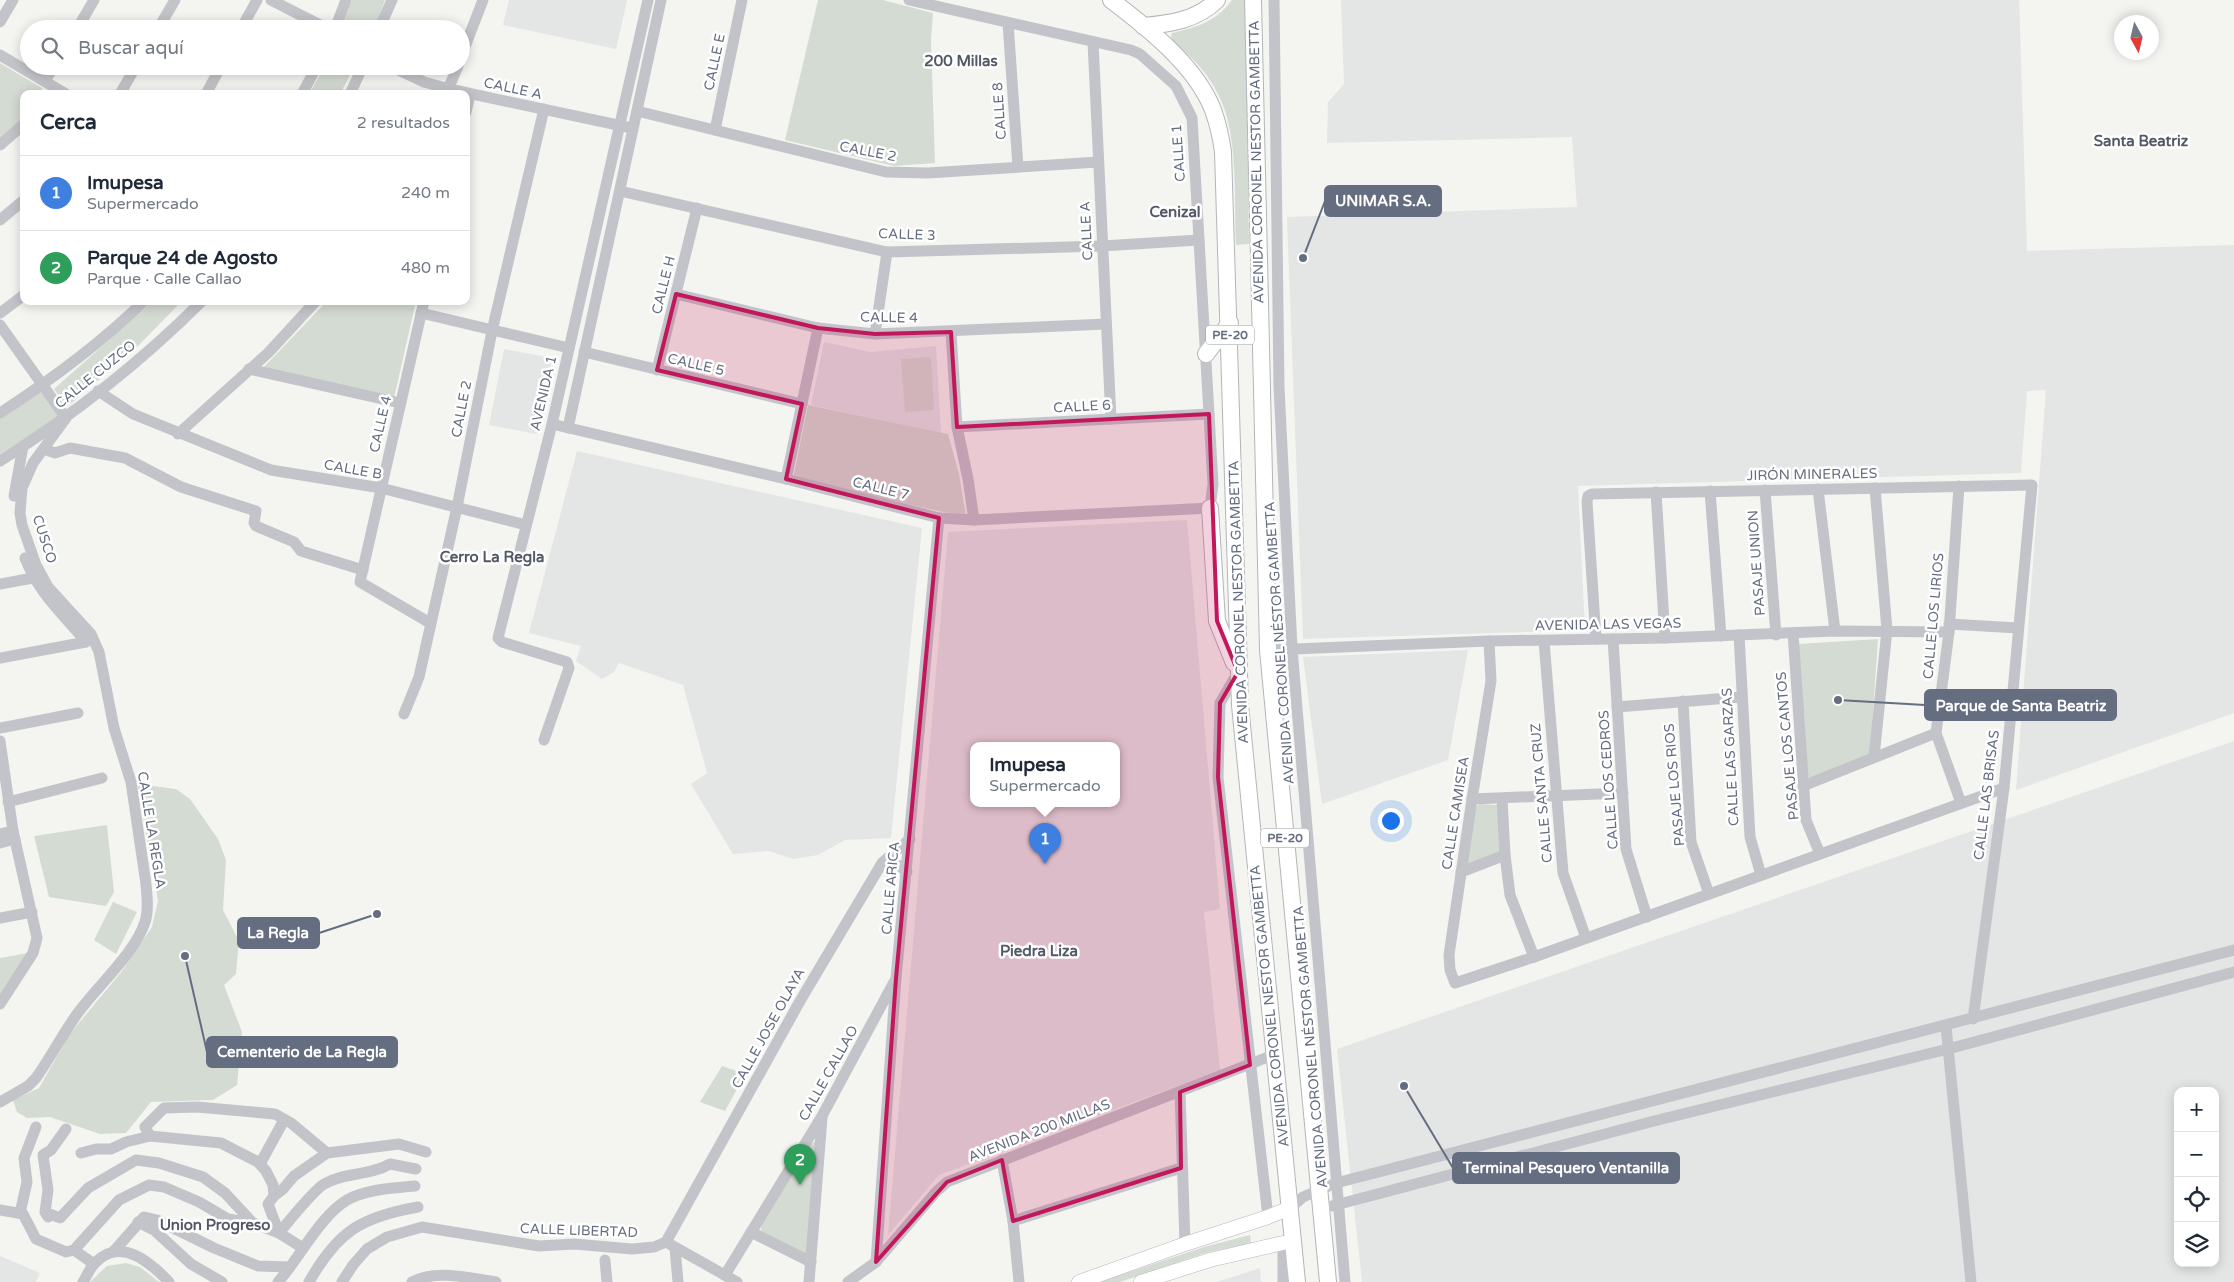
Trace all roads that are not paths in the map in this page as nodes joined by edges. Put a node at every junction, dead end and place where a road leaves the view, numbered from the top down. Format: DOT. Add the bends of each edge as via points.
graph roads {
  1 [pos="12,0"];
  2 [pos="94,0"];
  3 [pos="175,0"];
  4 [pos="257,0"];
  5 [pos="272,0"];
  6 [pos="346,0"];
  7 [pos="392,0"];
  8 [pos="483,0"];
  9 [pos="648,0"];
  10 [pos="661,0"];
  11 [pos="742,0"];
  12 [pos="909,0"];
  13 [pos="1111,0"];
  14 [pos="1217,0"];
  15 [pos="1253,0"];
  16 [pos="1274,0"];
  17 [pos="1128,7"];
  18 [pos="82,20"];
  19 [pos="163,20"];
  20 [pos="246,20"];
  21 [pos="311,20"];
  22 [pos="338,20"];
  23 [pos="383,20"];
  24 [pos="0,22"];
  25 [pos="1008,24"];
  26 [pos="1143,26"];
  27 [pos="470,34"];
  28 [pos="1093,42"];
  29 [pos="0,54"];
  30 [pos="20,67"];
  31 [pos="31,75"];
  32 [pos="131,75"];
  33 [pos="216,75"];
  34 [pos="312,75"];
  35 [pos="359,75"];
  36 [pos="409,75"];
  37 [pos="454,75"];
  38 [pos="49,87"];
  39 [pos="122,90"];
  40 [pos="208,90"];
  41 [pos="304,90"];
  42 [pos="352,90"];
  43 [pos="445,90"];
  44 [pos="448,90"];
  45 [pos="470,94"];
  46 [pos="544,109"];
  47 [pos="637,111"];
  48 [pos="620,126"];
  49 [pos="20,128"];
  50 [pos="633,128"];
  51 [pos="715,130"];
  52 [pos="0,145"];
  53 [pos="1098,162"];
  54 [pos="1018,167"];
  55 [pos="620,190"];
  56 [pos="20,203"];
  57 [pos="697,208"];
  58 [pos="0,220"];
  59 [pos="1199,240"];
  60 [pos="1102,246"];
  61 [pos="887,252"];
  62 [pos="676,294"];
  63 [pos="20,298"];
  64 [pos="140,305"];
  65 [pos="198,305"];
  66 [pos="312,305"];
  67 [pos="423,305"];
  68 [pos="0,313"];
  69 [pos="421,313"];
  70 [pos="1230,322"];
  71 [pos="1106,324"];
  72 [pos="0,325"];
  73 [pos="818,328"];
  74 [pos="492,331"];
  75 [pos="951,332"];
  76 [pos="875,334"];
  77 [pos="569,348"];
  78 [pos="584,352"];
  79 [pos="1206,354"];
  80 [pos="249,369"];
  81 [pos="657,370"];
  82 [pos="42,386"];
  83 [pos="98,391"];
  84 [pos="400,403"];
  85 [pos="802,404"];
  86 [pos="0,413"];
  87 [pos="1209,414"];
  88 [pos="66,418"];
  89 [pos="1111,419"];
  90 [pos="552,424"];
  91 [pos="957,427"];
  92 [pos="568,428"];
  93 [pos="178,434"];
  94 [pos="23,446"];
  95 [pos="44,449"];
  96 [pos="0,461"];
  97 [pos="786,479"];
  98 [pos="2032,485"];
  99 [pos="1959,486"];
  100 [pos="381,488"];
  101 [pos="1875,488"];
  102 [pos="1818,489"];
  103 [pos="1765,490"];
  104 [pos="1710,491"];
  105 [pos="1656,492"];
  106 [pos="457,506"];
  107 [pos="1210,508"];
  108 [pos="939,518"];
  109 [pos="974,520"];
  110 [pos="526,525"];
  111 [pos="363,570"];
  112 [pos="33,578"];
  113 [pos="0,584"];
  114 [pos="430,623"];
  115 [pos="1949,628"];
  116 [pos="2018,628"];
  117 [pos="1886,630"];
  118 [pos="1835,631"];
  119 [pos="1793,633"];
  120 [pos="91,634"];
  121 [pos="1776,634"];
  122 [pos="1739,635"];
  123 [pos="1721,636"];
  124 [pos="1596,638"];
  125 [pos="1664,638"];
  126 [pos="1613,639"];
  127 [pos="1489,641"];
  128 [pos="1544,641"];
  129 [pos="1292,648"];
  130 [pos="1268,650"];
  131 [pos="0,658"];
  132 [pos="1238,672"];
  133 [pos="1741,697"];
  134 [pos="1683,702"];
  135 [pos="1617,707"];
  136 [pos="78,713"];
  137 [pos="404,714"];
  138 [pos="0,728"];
  139 [pos="1936,733"];
  140 [pos="544,740"];
  141 [pos="1,749"];
  142 [pos="1874,757"];
  143 [pos="102,778"];
  144 [pos="1803,786"];
  145 [pos="2004,788"];
  146 [pos="1622,793"];
  147 [pos="1556,796"];
  148 [pos="1472,799"];
  149 [pos="1502,799"];
  150 [pos="8,802"];
  151 [pos="1962,803"];
  152 [pos="0,834"];
  153 [pos="14,835"];
  154 [pos="910,839"];
  155 [pos="0,842"];
  156 [pos="1820,854"];
  157 [pos="1505,856"];
  158 [pos="882,863"];
  159 [pos="907,872"];
  160 [pos="1461,872"];
  161 [pos="1761,875"];
  162 [pos="1709,894"];
  163 [pos="32,912"];
  164 [pos="1647,917"];
  165 [pos="0,918"];
  166 [pos="1586,938"];
  167 [pos="2234,950"];
  168 [pos="1534,957"];
  169 [pos="2234,972"];
  170 [pos="896,978"];
  171 [pos="0,1004"];
  172 [pos="880,1010"];
  173 [pos="894,1014"];
  174 [pos="1972,1019"];
  175 [pos="1946,1026"];
  176 [pos="1948,1049"];
  177 [pos="1273,1055"];
  178 [pos="1250,1064"];
  179 [pos="1180,1092"];
  180 [pos="0,1102"];
  181 [pos="822,1116"];
  182 [pos="284,1120"];
  183 [pos="36,1127"];
  184 [pos="66,1129"];
  185 [pos="150,1136"];
  186 [pos="1470,1148"];
  187 [pos="426,1152"];
  188 [pos="81,1153"];
  189 [pos="327,1153"];
  190 [pos="1002,1160"];
  191 [pos="260,1164"];
  192 [pos="1181,1168"];
  193 [pos="1475,1168"];
  194 [pos="416,1169"];
  195 [pos="1336,1183"];
  196 [pos="415,1186"];
  197 [pos="1318,1189"];
  198 [pos="274,1196"];
  199 [pos="1338,1204"];
  200 [pos="418,1207"];
  201 [pos="1290,1208"];
  202 [pos="1320,1209"];
  203 [pos="0,1210"];
  204 [pos="20,1213"];
  205 [pos="1268,1217"];
  206 [pos="1012,1221"];
  207 [pos="138,1222"];
  208 [pos="253,1223"];
  209 [pos="751,1232"];
  210 [pos="279,1233"];
  211 [pos="1283,1243"];
  212 [pos="1185,1244"];
  213 [pos="670,1245"];
  214 [pos="303,1248"];
  215 [pos="74,1250"];
  216 [pos="114,1252"];
  217 [pos="605,1260"];
  218 [pos="811,1262"];
  219 [pos="876,1262"];
  220 [pos="94,1264"];
  221 [pos="290,1267"];
  222 [pos="725,1274"];
  223 [pos="83,1282"];
  224 [pos="169,1282"];
  225 [pos="222,1282"];
  226 [pos="278,1282"];
  227 [pos="309,1282"];
  228 [pos="342,1282"];
  229 [pos="412,1282"];
  230 [pos="496,1282"];
  231 [pos="607,1282"];
  232 [pos="678,1282"];
  233 [pos="737,1282"];
  234 [pos="809,1282"];
  235 [pos="848,1282"];
  236 [pos="1019,1282"];
  237 [pos="1079,1282"];
  238 [pos="1141,1282"];
  239 [pos="1283,1282"];
  240 [pos="1297,1282"];
  241 [pos="1328,1282"];
  242 [pos="1346,1282"];
  243 [pos="1971,1282"];
  1 -- 24 [label="street"];
  2 -- 18 [label="street"];
  3 -- 19 [label="street"];
  4 -- 20 [label="street"];
  5 -- 21 [label="street"];
  6 -- 22 [label="street"];
  7 -- 23 [label="street"];
  8 -- 27 [label="street"];
  9 -- 48 [label="street, AVENIDA 1"];
  10 -- 47 [label="street"];
  11 -- 51 [label="street, CALLE E"];
  12 -- 25 [label="street, CALLE 1"];
  13 -- 17 [label="highway, AVENIDA CORONEL NESTOR GAMBETTA"];
  14 -- 26 [label="highway" via="1184,19"];
  15 -- 130 [label="highway, AVENIDA CORONEL NESTOR GAMBETTA / PE-20"];
  16 -- 129 [label="street, AVENIDA CORONEL NÉSTOR GAMBETTA" via="1279,387"];
  17 -- 26 [label="highway, AVENIDA CORONEL NESTOR GAMBETTA / PE-20"];
  25 -- 28 [label="street, CALLE 1"];
  25 -- 54 [label="street, CALLE 8"];
  26 -- 70 [label="highway, AVENIDA CORONEL NESTOR GAMBETTA / PE-20" via="1189,69 1203,89 1219,129 1225,174"];
  28 -- 53 [label="street, CALLE A"];
  28 -- 59 [label="street, CALLE 1" via="1140,54 1176,86 1192,118"];
  29 -- 30 [label="street"];
  31 -- 38 [label="street"];
  32 -- 39 [label="street"];
  33 -- 40 [label="street"];
  34 -- 41 [label="street"];
  35 -- 42 [label="street"];
  36 -- 43 [label="street, CALLE A"];
  37 -- 44 [label="street"];
  45 -- 46 [label="street, CALLE A"];
  46 -- 48 [label="street, CALLE A"];
  46 -- 74 [label="street, CALLE 2"];
  47 -- 50 [label="street"];
  47 -- 51 [label="street, CALLE 2"];
  48 -- 50 [label="street, CALLE A"];
  48 -- 77 [label="street, AVENIDA 1"];
  49 -- 52 [label="street"];
  50 -- 55 [label="street"];
  51 -- 54 [label="street, CALLE 2" via="886,172 928,173"];
  53 -- 54 [label="street, CALLE 2"];
  53 -- 60 [label="street, CALLE A"];
  55 -- 57 [label="street, CALLE 3"];
  55 -- 78 [label="street"];
  56 -- 58 [label="street"];
  57 -- 61 [label="street, CALLE 3"];
  57 -- 62 [label="street, CALLE H"];
  59 -- 60 [label="street, CALLE 3"];
  59 -- 79 [label="street, CALLE 1"];
  60 -- 61 [label="street, CALLE 3"];
  60 -- 71 [label="street, CALLE A"];
  61 -- 76 [label="street"];
  62 -- 73 [label="street, CALLE 4"];
  62 -- 81 [label="street, CALLE H"];
  63 -- 68 [label="street"];
  64 -- 82 [label="street, CALLE CUZCO"];
  65 -- 83 [label="street, CALLE CUZCO" via="144,355"];
  66 -- 80 [label="street"];
  67 -- 69 [label="street, CALLE 4"];
  69 -- 74 [label="street"];
  69 -- 84 [label="street, CALLE 4"];
  70 -- 79 [label="highway"];
  70 -- 132 [label="highway, AVENIDA CORONEL NESTOR GAMBETTA / PE-20"];
  71 -- 75 [label="street, CALLE 4"];
  71 -- 89 [label="street, CALLE A"];
  72 -- 82 [label="street"];
  73 -- 76 [label="street, CALLE 4"];
  73 -- 85 [label="street"];
  74 -- 77 [label="street"];
  74 -- 106 [label="street, CALLE 2"];
  75 -- 76 [label="street, CALLE 4"];
  75 -- 91 [label="street"];
  77 -- 90 [label="street, AVENIDA 1"];
  78 -- 81 [label="street, CALLE 5"];
  78 -- 92 [label="street"];
  79 -- 87 [label="street, CALLE 1"];
  80 -- 84 [label="street"];
  80 -- 93 [label="street"];
  81 -- 85 [label="street, CALLE 5"];
  82 -- 86 [label="street, CALLE CUZCO"];
  82 -- 88 [label="street"];
  83 -- 88 [label="street, CALLE CUZCO"];
  83 -- 93 [label="street, CALLE B" via="133,414"];
  84 -- 100 [label="street, CALLE 4"];
  85 -- 97 [label="street"];
  87 -- 89 [label="street, CALLE 6"];
  87 -- 107 [label="street, CALLE 1" via="1213,484"];
  88 -- 94 [label="street, CALLE CUZCO"];
  88 -- 95 [label="street, CUSCO"];
  89 -- 91 [label="street, CALLE 6"];
  90 -- 92 [label="street, CALLE 7"];
  90 -- 110 [label="street, AVENIDA 1"];
  91 -- 109 [label="street"];
  92 -- 97 [label="street, CALLE 7"];
  93 -- 100 [label="street, CALLE B" via="271,470"];
  94 -- 96 [label="street, CALLE CUZCO"];
  94 -- 112 [label="street" via="14,494 15,517"];
  95 -- 111 [label="street" via="55,454 70,448 125,458 181,487 256,511 256,526 294,542 301,551"];
  95 -- 120 [label="street, CUSCO" via="33,463 22,488 22,525 36,565 48,587"];
  97 -- 108 [label="street, CALLE 7"];
  98 -- 99 [label="street, JIRÓN MINERALES"];
  98 -- 116 [label="street, CALLE LAS BRISAS"];
  99 -- 101 [label="street, JIRÓN MINERALES"];
  99 -- 115 [label="street, CALLE LOS LIRIOS"];
  100 -- 106 [label="street, CALLE B"];
  100 -- 111 [label="street, CALLE 4"];
  101 -- 102 [label="street, JIRÓN MINERALES"];
  101 -- 117 [label="street"];
  102 -- 103 [label="street, JIRÓN MINERALES"];
  102 -- 118 [label="street"];
  103 -- 104 [label="street, JIRÓN MINERALES"];
  103 -- 121 [label="street, PASAJE UNION"];
  104 -- 105 [label="street, JIRÓN MINERALES"];
  104 -- 123 [label="street"];
  105 -- 124 [label="street, JIRÓN MINERALES" via="1588,496"];
  105 -- 125 [label="street"];
  106 -- 110 [label="street, CALLE B"];
  106 -- 114 [label="street, CALLE 2"];
  107 -- 109 [label="street, CALLE 7"];
  107 -- 132 [label="highway" via="1217,621"];
  108 -- 109 [label="street, CALLE 7"];
  108 -- 154 [label="street, CALLE ARICA"];
  110 -- 140 [label="street, AVENIDA 1" via="498,638 569,665"];
  111 -- 114 [label="street, CALLE 4" via="360,582"];
  112 -- 113 [label="street"];
  112 -- 131 [label="street" via="53,607 86,642"];
  114 -- 137 [label="street, CALLE 2" via="419,677"];
  115 -- 116 [label="street, AVENIDA LAS VEGAS"];
  115 -- 117 [label="street, AVENIDA LAS VEGAS"];
  115 -- 139 [label="street, CALLE LOS LIRIOS"];
  116 -- 145 [label="street, CALLE LAS BRISAS"];
  117 -- 118 [label="street, AVENIDA LAS VEGAS"];
  117 -- 142 [label="street"];
  118 -- 119 [label="street, AVENIDA LAS VEGAS"];
  119 -- 121 [label="street, AVENIDA LAS VEGAS"];
  119 -- 144 [label="street, PASAJE LOS CANTOS"];
  120 -- 180 [label="street, CALLE LA REGLA" via="99,652 114,728 131,782 146,884 145,921 128,952 75,1016 36,1078"];
  121 -- 122 [label="street, AVENIDA LAS VEGAS"];
  122 -- 123 [label="street, AVENIDA LAS VEGAS"];
  122 -- 133 [label="street, CALLE LAS GARZAS"];
  123 -- 125 [label="street, AVENIDA LAS VEGAS"];
  124 -- 126 [label="street, AVENIDA LAS VEGAS"];
  124 -- 128 [label="street, AVENIDA LAS VEGAS"];
  125 -- 126 [label="street, AVENIDA LAS VEGAS"];
  126 -- 135 [label="street, CALLE LOS CEDROS"];
  127 -- 128 [label="street, AVENIDA LAS VEGAS"];
  127 -- 129 [label="street, AVENIDA LAS VEGAS"];
  127 -- 148 [label="street, CALLE CAMISEA" via="1491,682"];
  128 -- 147 [label="street, CALLE SANTA CRUZ"];
  129 -- 130 [label="street, AVENIDA LAS VEGAS"];
  129 -- 195 [label="street, AVENIDA CORONEL NÉSTOR GAMBETTA"];
  130 -- 197 [label="highway, AVENIDA CORONEL NESTOR GAMBETTA / PE-20"];
  132 -- 177 [label="highway, AVENIDA CORONEL NESTOR GAMBETTA / PE-20"];
  132 -- 178 [label="street" via="1220,703 1218,777"];
  133 -- 134 [label="street"];
  133 -- 161 [label="street, CALLE LAS GARZAS" via="1750,837"];
  134 -- 135 [label="street"];
  134 -- 162 [label="street, PASAJE LOS RIOS" via="1691,842"];
  135 -- 146 [label="street, CALLE LOS CEDROS"];
  136 -- 138 [label="street"];
  139 -- 142 [label="street"];
  139 -- 151 [label="street, CALLE LOS LIRIOS"];
  141 -- 150 [label="street"];
  142 -- 144 [label="street"];
  143 -- 150 [label="street"];
  144 -- 156 [label="street, PASAJE LOS CANTOS" via="1806,820"];
  145 -- 151 [label="street"];
  145 -- 174 [label="street, CALLE LAS BRISAS"];
  146 -- 147 [label="street"];
  146 -- 164 [label="street, CALLE LOS CEDROS" via="1626,849"];
  147 -- 149 [label="street"];
  147 -- 166 [label="street, CALLE SANTA CRUZ" via="1563,873"];
  148 -- 149 [label="street"];
  148 -- 160 [label="street, CALLE CAMISEA"];
  149 -- 157 [label="street"];
  150 -- 153 [label="street"];
  151 -- 156 [label="street"];
  152 -- 153 [label="street"];
  153 -- 155 [label="street"];
  153 -- 163 [label="street"];
  154 -- 158 [label="street, CALLE JOSE OLAYA"];
  154 -- 159 [label="street, CALLE ARICA"];
  156 -- 161 [label="street"];
  157 -- 160 [label="street"];
  157 -- 168 [label="street" via="1510,895"];
  158 -- 159 [label="street" via="898,864"];
  158 -- 213 [label="street, CALLE JOSE OLAYA" via="800,1001"];
  159 -- 170 [label="street, CALLE ARICA"];
  160 -- 168 [label="street, CALLE CAMISEA" via="1449,955 1455,983"];
  161 -- 162 [label="street"];
  162 -- 164 [label="street"];
  163 -- 165 [label="street"];
  163 -- 171 [label="street" via="36,946"];
  164 -- 166 [label="street"];
  166 -- 168 [label="street"];
  167 -- 174 [label="street"];
  169 -- 176 [label="street"];
  170 -- 172 [label="street, CALLE CALLAO"];
  170 -- 173 [label="street, CALLE ARICA"];
  172 -- 173 [label="street"];
  172 -- 181 [label="street, CALLE CALLAO"];
  173 -- 219 [label="street, CALLE ARICA"];
  174 -- 175 [label="street"];
  175 -- 176 [label="street"];
  175 -- 186 [label="street"];
  176 -- 193 [label="street"];
  176 -- 243 [label="street"];
  177 -- 178 [label="street, AVENIDA 200 MILLAS"];
  177 -- 201 [label="highway, AVENIDA CORONEL NESTOR GAMBETTA / PE-20"];
  178 -- 179 [label="street, AVENIDA 200 MILLAS"];
  178 -- 205 [label="street"];
  179 -- 190 [label="street, AVENIDA 200 MILLAS"];
  179 -- 192 [label="street"];
  181 -- 209 [label="street, CALLE CALLAO"];
  181 -- 218 [label="street"];
  182 -- 185 [label="street" via="275,1114 164,1108 146,1127"];
  182 -- 189 [label="street"];
  182 -- 191 [label="street"];
  183 -- 204 [label="street" via="24,1158 27,1182"];
  184 -- 208 [label="street" via="43,1156 48,1190 45,1212 48,1217 50,1214 60,1218 88,1188 136,1160 158,1163 203,1177 225,1193"];
  185 -- 188 [label="street" via="111,1149"];
  185 -- 191 [label="street" via="221,1143"];
  186 -- 193 [label="street"];
  186 -- 195 [label="street"];
  187 -- 189 [label="street" via="399,1144"];
  189 -- 198 [label="street" via="294,1176"];
  190 -- 206 [label="street"];
  190 -- 219 [label="street, AVENIDA 200 MILLAS" via="947,1182"];
  191 -- 198 [label="street" via="274,1184"];
  192 -- 206 [label="street"];
  192 -- 212 [label="street"];
  193 -- 199 [label="street"];
  194 -- 210 [label="street" via="390,1164 380,1170 324,1184"];
  195 -- 197 [label="street"];
  195 -- 199 [label="street, AVENIDA CORONEL NÉSTOR GAMBETTA"];
  196 -- 214 [label="street" via="379,1190 348,1200 329,1216"];
  197 -- 201 [label="street"];
  197 -- 202 [label="highway, AVENIDA CORONEL NESTOR GAMBETTA / PE-20"];
  198 -- 210 [label="street" via="268,1204"];
  199 -- 202 [label="street"];
  199 -- 242 [label="street, AVENIDA CORONEL NÉSTOR GAMBETTA"];
  200 -- 227 [label="street" via="366,1220 337,1241"];
  201 -- 205 [label="main road"];
  201 -- 211 [label="highway"];
  201 -- 240 [label="highway, AVENIDA CORONEL NESTOR GAMBETTA / PE-20"];
  202 -- 241 [label="highway, AVENIDA CORONEL NESTOR GAMBETTA / PE-20"];
  203 -- 204 [label="street"];
  204 -- 215 [label="street" via="36,1239 66,1252"];
  205 -- 212 [label="main road"];
  206 -- 236 [label="street"];
  207 -- 216 [label="street"];
  207 -- 221 [label="street" via="144,1216 157,1220 258,1266"];
  207 -- 225 [label="street" via="154,1230 191,1264"];
  208 -- 210 [label="street"];
  208 -- 215 [label="street" via="228,1219 173,1190 149,1185 119,1200"];
  209 -- 218 [label="street"];
  209 -- 222 [label="street, CALLE CALLAO"];
  210 -- 214 [label="street"];
  211 -- 238 [label="main road" via="1210,1260"];
  211 -- 239 [label="street"];
  212 -- 237 [label="main road"];
  213 -- 222 [label="street"];
  213 -- 228 [label="street, CALLE LIBERTAD" via="632,1249 574,1244 539,1246 422,1227 386,1237 367,1249"];
  213 -- 232 [label="street"];
  214 -- 221 [label="street"];
  215 -- 220 [label="street"];
  216 -- 220 [label="street"];
  216 -- 224 [label="street" via="121,1250 140,1257"];
  217 -- 231 [label="street"];
  218 -- 234 [label="street"];
  219 -- 235 [label="street, AVENIDA 200 MILLAS"];
  220 -- 223 [label="street"];
  221 -- 226 [label="street"];
  222 -- 233 [label="street"];
  229 -- 230 [label="street" via="421,1277 447,1275"];
}
